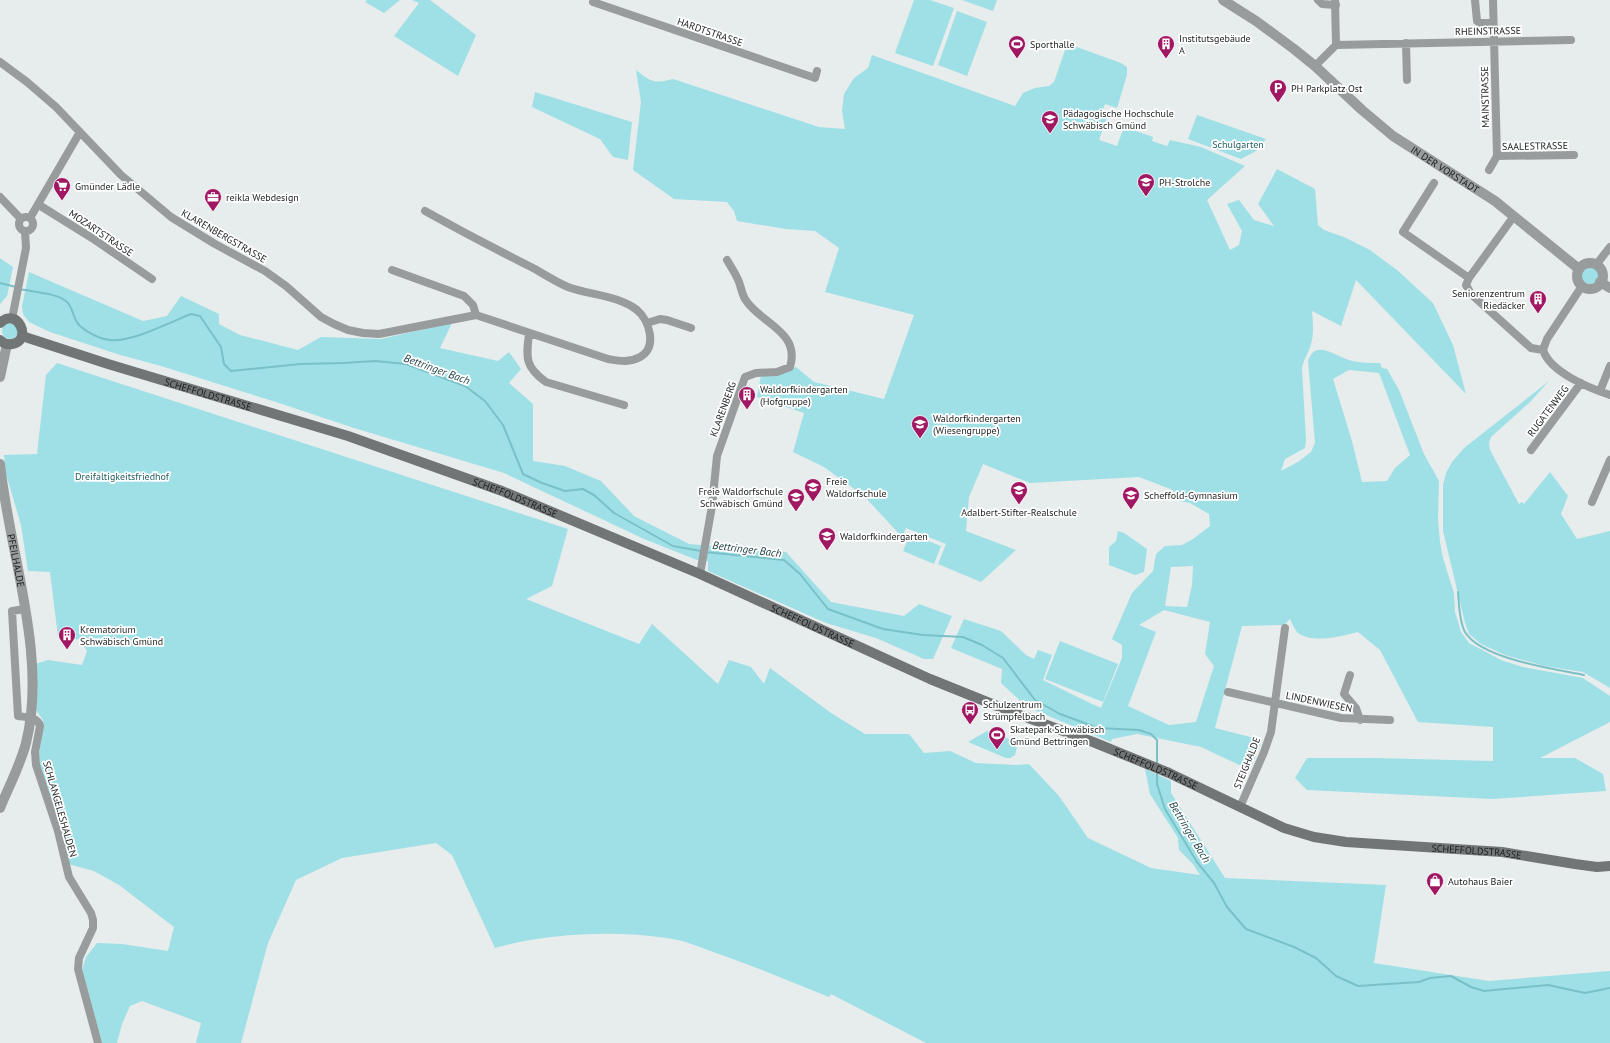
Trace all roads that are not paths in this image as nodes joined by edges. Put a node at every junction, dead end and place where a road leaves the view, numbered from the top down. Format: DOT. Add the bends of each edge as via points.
graph roads {
  1 [pos="594,0"];
  2 [pos="1223,0"];
  3 [pos="1318,0"];
  4 [pos="1475,0"];
  5 [pos="1493,0"];
  6 [pos="1336,3"];
  7 [pos="1493,22"];
  8 [pos="1571,40"];
  9 [pos="1494,41"];
  10 [pos="1406,43"];
  11 [pos="1336,46"];
  12 [pos="0,62"];
  13 [pos="1315,66"];
  14 [pos="817,71"];
  15 [pos="1407,80"];
  16 [pos="80,132"];
  17 [pos="1574,155"];
  18 [pos="1497,156"];
  19 [pos="1489,170"];
  20 [pos="1434,183"];
  21 [pos="0,197"];
  22 [pos="39,205"];
  23 [pos="425,211"];
  24 [pos="1514,216"];
  25 [pos="30,218"];
  26 [pos="21,219"];
  27 [pos="26,231"];
  28 [pos="1610,246"];
  29 [pos="727,260"];
  30 [pos="1596,265"];
  31 [pos="1579,269"];
  32 [pos="392,270"];
  33 [pos="1469,278"];
  34 [pos="152,279"];
  35 [pos="1600,282"];
  36 [pos="1582,286"];
  37 [pos="1610,288"];
  38 [pos="476,315"];
  39 [pos="12,319"];
  40 [pos="0,323"];
  41 [pos="647,323"];
  42 [pos="691,328"];
  43 [pos="529,334"];
  44 [pos="22,336"];
  45 [pos="3,342"];
  46 [pos="1542,350"];
  47 [pos="1610,366"];
  48 [pos="0,377"];
  49 [pos="1581,383"];
  50 [pos="1600,392"];
  51 [pos="1610,395"];
  52 [pos="624,405"];
  53 [pos="1531,450"];
  54 [pos="1610,460"];
  55 [pos="0,464"];
  56 [pos="1592,502"];
  57 [pos="701,570"];
  58 [pos="25,609"];
  59 [pos="1285,628"];
  60 [pos="1350,674"];
  61 [pos="1228,692"];
  62 [pos="1275,703"];
  63 [pos="30,718"];
  64 [pos="1360,720"];
  65 [pos="1390,720"];
  66 [pos="1240,807"];
  67 [pos="0,808"];
  68 [pos="1610,866"];
  69 [pos="98,1043"];
  1 -- 14 [label="street, HARDTSTRASSE" via="593,2 815,78"];
  2 -- 13 [label="street, IN DER VORSTADT"];
  3 -- 6 [label="street" via="1322,4"];
  4 -- 7 [label="street" via="1477,21"];
  5 -- 7 [label="street, MAINSTRASSE"];
  6 -- 11 [label="street"];
  7 -- 9 [label="street, MAINSTRASSE"];
  8 -- 9 [label="street, RHEINSTRASSE"];
  9 -- 10 [label="street, RHEINSTRASSE"];
  9 -- 18 [label="street, MAINSTRASSE"];
  10 -- 11 [label="street, RHEINSTRASSE"];
  10 -- 15 [label="street"];
  11 -- 13 [label="street"];
  12 -- 16 [label="street, KLARENBERGSTRASSE" via="56,107"];
  13 -- 24 [label="street, IN DER VORSTADT" via="1393,136 1474,186"];
  16 -- 22 [label="street"];
  16 -- 38 [label="street, KLARENBERGSTRASSE" via="121,175 171,217 265,271 320,317 334,324 363,333 379,334"];
  17 -- 18 [label="street, SAALESTRASSE"];
  18 -- 19 [label="street"];
  20 -- 33 [label="street" via="1403,232"];
  21 -- 26 [label="street"];
  22 -- 25 [label="street"];
  22 -- 34 [label="street, MOZARTSTRASSE"];
  23 -- 41 [label="street" via="567,287 619,301 637,310"];
  24 -- 31 [label="street, IN DER VORSTADT"];
  24 -- 33 [label="street"];
  25 -- 26 [label="street"];
  25 -- 27 [label="street" via="32,226"];
  26 -- 27 [label="street" via="19,226"];
  27 -- 39 [label="street" via="26,248"];
  28 -- 30 [label="street"];
  29 -- 57 [label="street, KLARENBERG" via="745,299 760,316 780,330 793,357 790,367 777,372 756,373 745,377 717,456"];
  30 -- 31 [label="street" via="1589,263"];
  30 -- 35 [label="street" via="1601,271"];
  31 -- 36 [label="street" via="1577,276"];
  32 -- 38 [label="street" via="464,296 473,305"];
  33 -- 46 [label="street" via="1466,285 1471,294 1531,348"];
  35 -- 36 [label="street" via="1594,287"];
  35 -- 37 [label="street"];
  36 -- 46 [label="street"];
  38 -- 43 [label="street"];
  39 -- 40 [label="main road"];
  39 -- 44 [label="main road" via="21,326"];
  41 -- 42 [label="street" via="660,319"];
  41 -- 43 [label="street" via="651,338 648,348 642,356 622,362"];
  43 -- 52 [label="street" via="526,354 529,366 536,375 546,382"];
  44 -- 45 [label="main road" via="16,343"];
  44 -- 57 [label="main road, SCHEFFOLDSTRASSE" via="348,436 502,491"];
  45 -- 48 [label="street"];
  46 -- 49 [label="street" via="1549,362"];
  47 -- 50 [label="street"];
  49 -- 50 [label="street"];
  49 -- 53 [label="street, RUGATENWEG"];
  50 -- 51 [label="street"];
  54 -- 56 [label="street"];
  55 -- 58 [label="street, PFEILHALDE" via="5,506"];
  57 -- 66 [label="main road, SCHEFFOLDSTRASSE" via="930,679 1150,765"];
  58 -- 63 [label="street, PFEILHALDE" via="32,675"];
  58 -- 63 [label="street" via="12,611 18,716"];
  59 -- 62 [label="street, STEIGHALDE"];
  60 -- 64 [label="street, LINDENWIESEN" via="1344,694 1356,708"];
  61 -- 62 [label="street"];
  62 -- 64 [label="street, LINDENWIESEN"];
  62 -- 66 [label="street, STEIGHALDE" via="1264,752"];
  63 -- 67 [label="street, PFEILHALDE" via="19,765"];
  63 -- 69 [label="street, SCHLANGELESHALDEN" via="40,724 35,752 36,765 58,831 69,877 93,920 93,928 79,958 78,969"];
  64 -- 65 [label="street, LINDENWIESEN"];
  66 -- 68 [label="main road, SCHEFFOLDSTRASSE" via="1284,828 1314,837 1346,842 1502,852 1597,867"];
}
